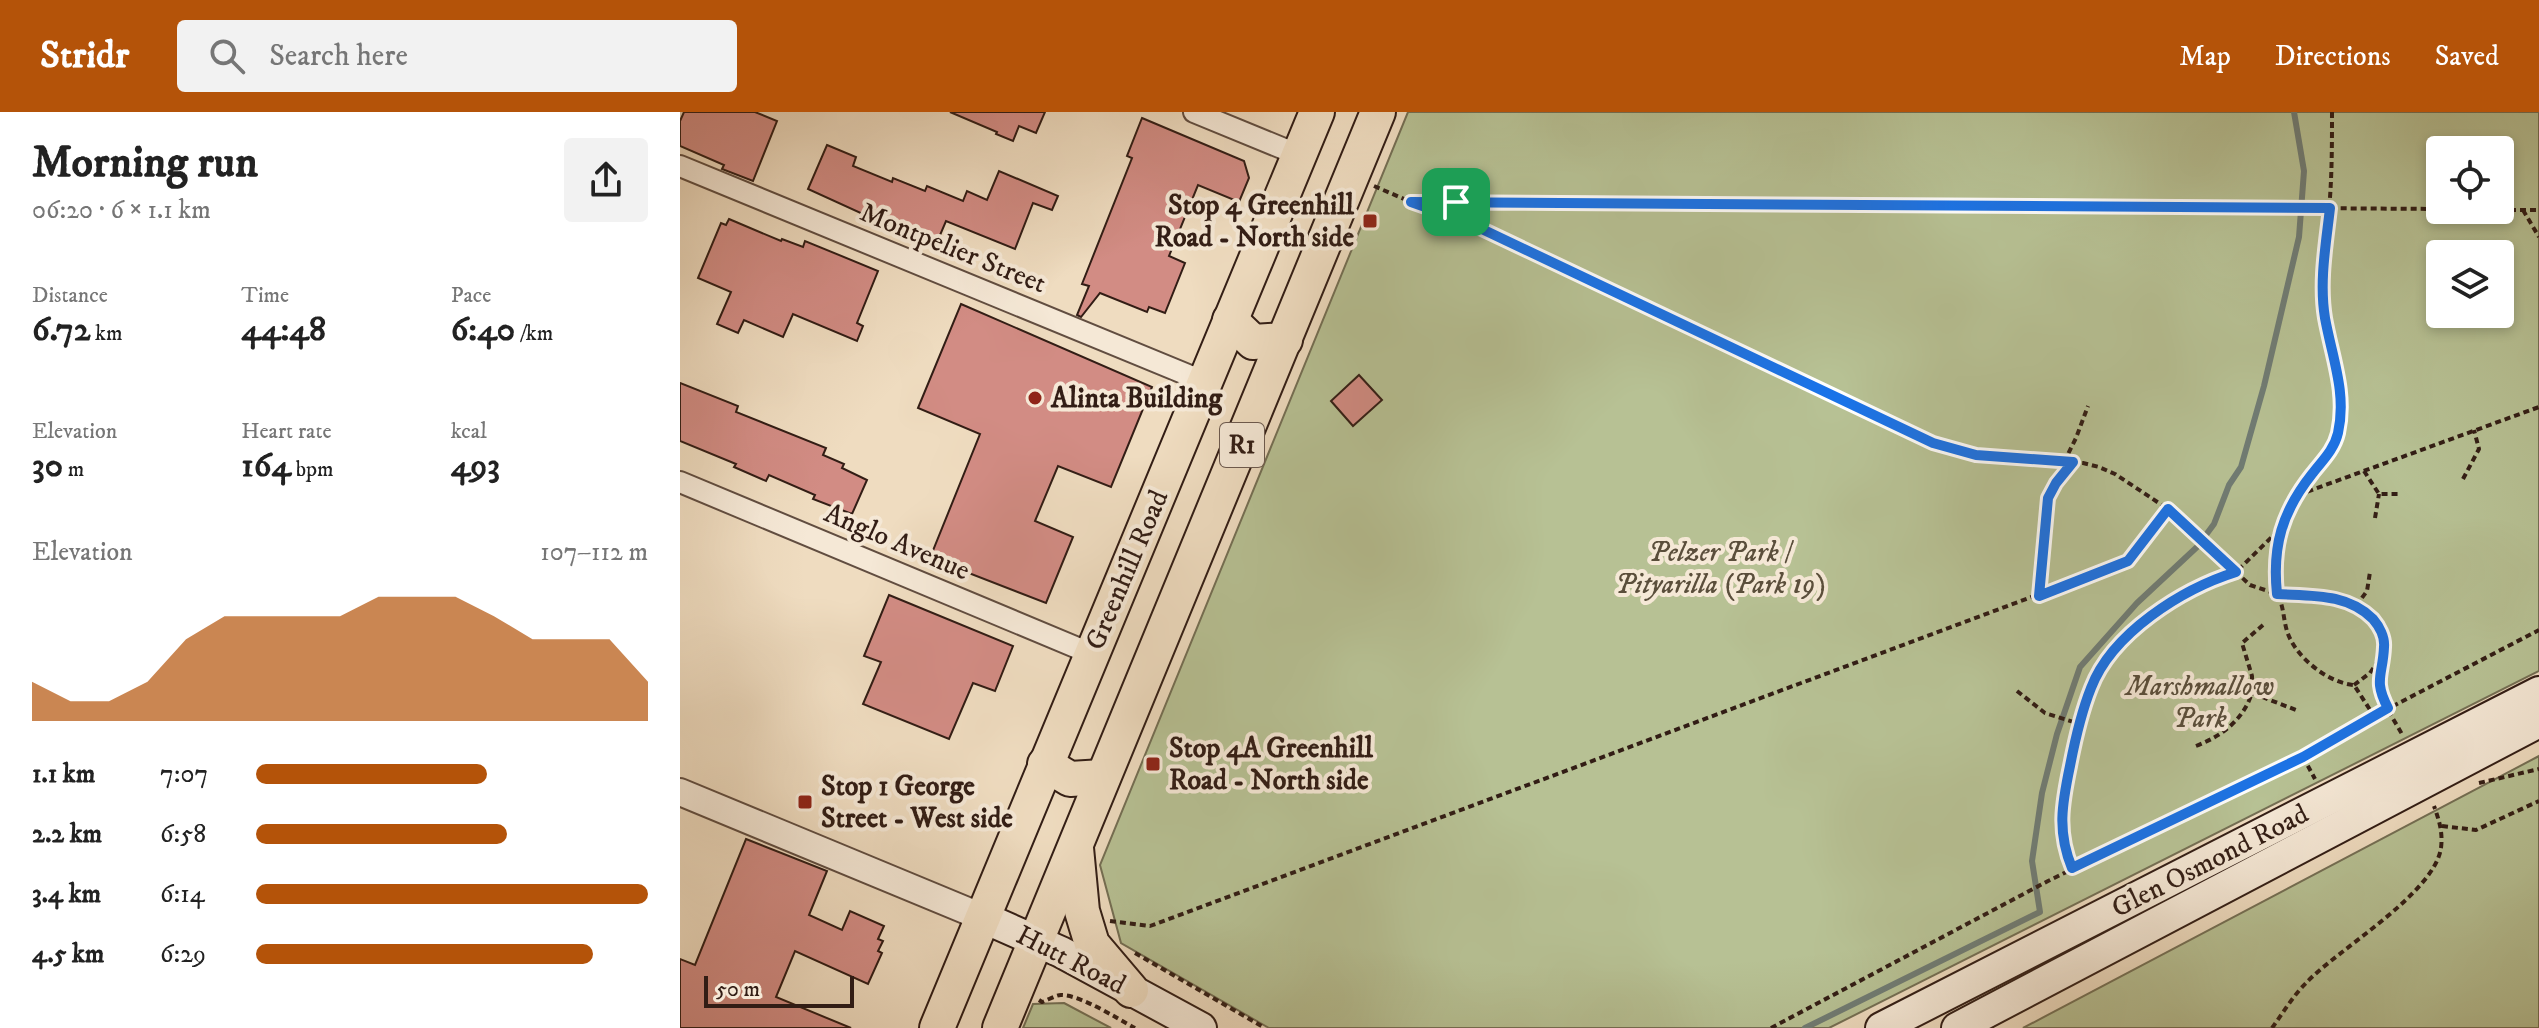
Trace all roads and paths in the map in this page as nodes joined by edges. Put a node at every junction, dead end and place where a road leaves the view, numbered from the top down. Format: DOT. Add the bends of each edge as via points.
graph roads {
  1 [pos="1194,112"];
  2 [pos="1317,112"];
  3 [pos="1378,112"];
  4 [pos="2332,112"];
  5 [pos="1299,155"];
  6 [pos="680,166"];
  7 [pos="1375,187"];
  8 [pos="1411,202"];
  9 [pos="2330,208"];
  10 [pos="2426,209"];
  11 [pos="2514,210"];
  12 [pos="2523,210"];
  13 [pos="2539,210"];
  14 [pos="2539,237"];
  15 [pos="1230,320"];
  16 [pos="1285,340"];
  17 [pos="1205,382"];
  18 [pos="2088,406"];
  19 [pos="2539,407"];
  20 [pos="2474,430"];
  21 [pos="2064,462"];
  22 [pos="2073,462"];
  23 [pos="2364,471"];
  24 [pos="2463,479"];
  25 [pos="680,482"];
  26 [pos="2379,494"];
  27 [pos="2401,494"];
  28 [pos="2296,496"];
  29 [pos="2168,509"];
  30 [pos="2375,518"];
  31 [pos="2284,524"];
  32 [pos="2236,572"];
  33 [pos="2370,572"];
  34 [pos="2277,594"];
  35 [pos="2039,596"];
  36 [pos="2356,606"];
  37 [pos="2263,625"];
  38 [pos="2539,630"];
  39 [pos="2384,652"];
  40 [pos="1092,654"];
  41 [pos="2354,685"];
  42 [pos="2017,691"];
  43 [pos="2539,692"];
  44 [pos="2252,693"];
  45 [pos="2388,708"];
  46 [pos="2296,710"];
  47 [pos="2374,716"];
  48 [pos="2539,722"];
  49 [pos="2080,724"];
  50 [pos="2196,746"];
  51 [pos="2408,746"];
  52 [pos="2303,757"];
  53 [pos="1045,764"];
  54 [pos="2539,769"];
  55 [pos="1103,777"];
  56 [pos="2316,781"];
  57 [pos="2470,785"];
  58 [pos="680,792"];
  59 [pos="2539,801"];
  60 [pos="2433,804"];
  61 [pos="2442,826"];
  62 [pos="1076,843"];
  63 [pos="2072,868"];
  64 [pos="2162,885"];
  65 [pos="2176,913"];
  66 [pos="982,917"];
  67 [pos="1098,919"];
  68 [pos="1036,940"];
  69 [pos="1133,951"];
  70 [pos="1131,990"];
  71 [pos="1046,991"];
  72 [pos="937,1028"];
  73 [pos="1000,1028"];
  74 [pos="1135,1028"];
  75 [pos="1201,1028"];
  76 [pos="1265,1028"];
  77 [pos="1771,1028"];
  78 [pos="1881,1028"];
  79 [pos="1957,1028"];
  80 [pos="2272,1028"];
  1 -- 5 [label="street"];
  2 -- 5 [label="highway, Greenhill Road / R1"];
  3 -- 16 [label="highway, Greenhill Road / R1"];
  4 -- 9 [label="path"];
  5 -- 15 [label="highway, Greenhill Road / R1"];
  6 -- 17 [label="street, Montpelier Street"];
  7 -- 8 [label="path"];
  8 -- 9 [label="path"];
  8 -- 21 [label="path" via="1465,221 1933,443 1976,455"];
  9 -- 10 [label="path"];
  9 -- 28 [label="path" via="2323,297 2338,371 2340,421 2335,444"];
  11 -- 12 [label="path"];
  12 -- 13 [label="path"];
  12 -- 14 [label="path"];
  15 -- 16 [label="highway" via="1253,342"];
  15 -- 17 [label="highway, Greenhill Road / R1"];
  16 -- 55 [label="highway, Greenhill Road / R1"];
  17 -- 40 [label="highway, Greenhill Road / R1"];
  18 -- 21 [label="path"];
  19 -- 20 [label="path"];
  20 -- 23 [label="path"];
  20 -- 24 [label="path" via="2479,449"];
  21 -- 22 [label="path"];
  22 -- 29 [label="path" via="2115,474"];
  22 -- 35 [label="path" via="2048,498"];
  23 -- 26 [label="path"];
  23 -- 28 [label="path"];
  25 -- 40 [label="street, Anglo Avenue"];
  26 -- 27 [label="path"];
  26 -- 30 [label="path"];
  28 -- 31 [label="path"];
  29 -- 32 [label="path"];
  29 -- 35 [label="path" via="2128,561"];
  31 -- 32 [label="path"];
  31 -- 34 [label="path" via="2275,553"];
  32 -- 34 [label="path" via="2250,585"];
  32 -- 49 [label="path" via="2179,595 2110,655 2091,686"];
  33 -- 36 [label="path" via="2367,591"];
  34 -- 36 [label="path" via="2329,597"];
  34 -- 41 [label="path" via="2288,635 2298,650 2330,678"];
  35 -- 67 [label="path" via="1150,926"];
  36 -- 39 [label="path" via="2378,625"];
  37 -- 44 [label="path" via="2242,643"];
  38 -- 45 [label="path"];
  39 -- 41 [label="path"];
  39 -- 45 [label="path" via="2378,679"];
  40 -- 53 [label="highway, Greenhill Road / R1"];
  41 -- 47 [label="path"];
  42 -- 49 [label="path" via="2045,713"];
  43 -- 64 [label="main road, Glen Osmond Road"];
  44 -- 46 [label="path"];
  44 -- 50 [label="path" via="2231,726"];
  45 -- 47 [label="path"];
  45 -- 51 [label="path"];
  47 -- 52 [label="path"];
  48 -- 65 [label="main road, Glen Osmond Road"];
  49 -- 63 [label="path" via="2061,816"];
  52 -- 56 [label="path"];
  52 -- 63 [label="path"];
  53 -- 55 [label="highway" via="1070,779"];
  53 -- 66 [label="highway, Greenhill Road / R1"];
  54 -- 57 [label="path"];
  55 -- 62 [label="highway, Greenhill Road / R1"];
  58 -- 66 [label="street"];
  59 -- 61 [label="path" via="2476,830"];
  60 -- 61 [label="path"];
  61 -- 80 [label="path" via="2441,851 2425,879 2306,983"];
  62 -- 68 [label="highway, Greenhill Road / R1"];
  62 -- 70 [label="highway" via="1082,911 1092,944"];
  63 -- 77 [label="path"];
  64 -- 65 [label="main road"];
  64 -- 78 [label="main road, Glen Osmond Road"];
  65 -- 79 [label="main road, Glen Osmond Road"];
  66 -- 68 [label="main road, Hutt Road"];
  66 -- 72 [label="highway, Greenhill Road / R1"];
  68 -- 70 [label="main road, Hutt Road"];
  68 -- 73 [label="highway, Greenhill Road / R1"];
  69 -- 76 [label="path"];
  70 -- 75 [label="main road, Hutt Road"];
  71 -- 74 [label="path" via="1044,1001 1061,995 1098,1007"];
}
